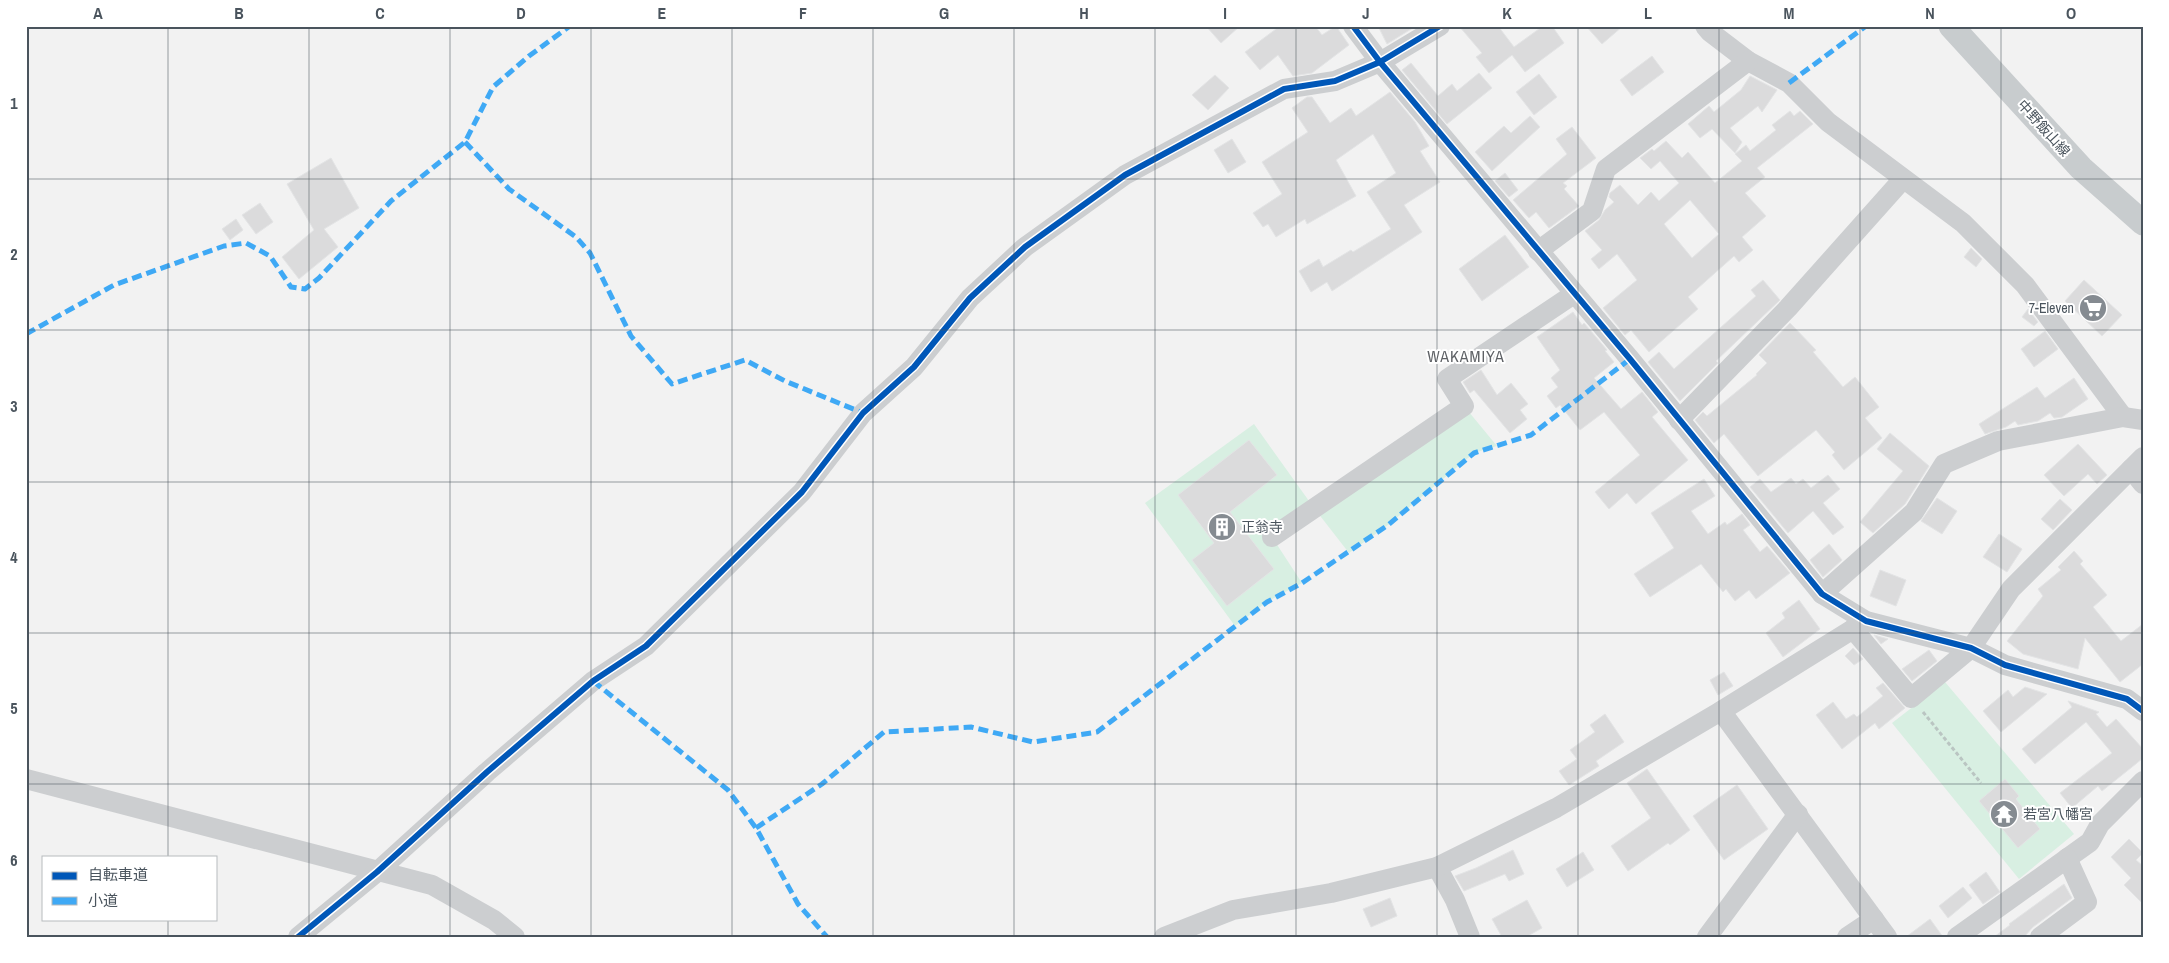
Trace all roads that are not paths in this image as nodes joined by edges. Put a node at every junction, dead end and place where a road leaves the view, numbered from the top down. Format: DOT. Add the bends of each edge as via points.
graph roads {
  1 [pos="1353,26"];
  2 [pos="1440,26"];
  3 [pos="1705,26"];
  4 [pos="1952,26"];
  5 [pos="1748,61"];
  6 [pos="1380,62"];
  7 [pos="1903,179"];
  8 [pos="2143,223"];
  9 [pos="1538,251"];
  10 [pos="1574,294"];
  11 [pos="2123,418"];
  12 [pos="1679,420"];
  13 [pos="2143,420"];
  14 [pos="2139,470"];
  15 [pos="1272,537"];
  16 [pos="1822,594"];
  17 [pos="1860,625"];
  18 [pos="1971,648"];
  19 [pos="1722,711"];
  20 [pos="2143,711"];
  21 [pos="26,778"];
  22 [pos="2143,781"];
  23 [pos="1798,814"];
  24 [pos="2067,858"];
  25 [pos="1437,867"];
  26 [pos="377,872"];
  27 [pos="1874,919"];
  28 [pos="1716,933"];
  29 [pos="298,937"];
  30 [pos="515,937"];
  31 [pos="1164,937"];
  32 [pos="1470,937"];
  33 [pos="1847,937"];
  34 [pos="1887,937"];
  35 [pos="1957,937"];
  36 [pos="2040,937"];
  1 -- 6 [label="street"];
  2 -- 6 [label="street"];
  3 -- 5 [label="street"];
  4 -- 8 [label="main road, 中野飯山線" via="2081,168"];
  5 -- 7 [label="street" via="1789,83 1828,122"];
  5 -- 9 [label="street" via="1606,169 1592,211"];
  6 -- 9 [label="street"];
  6 -- 26 [label="street" via="1335,81 1284,89 1125,174 1025,247 970,298 914,367 863,413 802,492 646,646 593,681"];
  7 -- 11 [label="street" via="1963,223 2025,285"];
  7 -- 12 [label="street" via="1788,308"];
  9 -- 10 [label="street"];
  10 -- 12 [label="street"];
  10 -- 15 [label="street" via="1447,380 1464,406"];
  11 -- 13 [label="street"];
  11 -- 16 [label="street" via="1998,441 1944,464 1914,512"];
  12 -- 16 [label="street"];
  14 -- 18 [label="street" via="2011,589"];
  16 -- 17 [label="street"];
  17 -- 18 [label="street"];
  17 -- 18 [label="street" via="1911,698"];
  17 -- 19 [label="street"];
  18 -- 20 [label="street" via="2005,665 2127,699"];
  19 -- 23 [label="street"];
  19 -- 25 [label="street" via="1556,808"];
  21 -- 26 [label="street"];
  22 -- 24 [label="street" via="2100,824 2090,842"];
  23 -- 27 [label="street"];
  23 -- 28 [label="street"];
  24 -- 35 [label="street"];
  24 -- 36 [label="street" via="2087,902"];
  25 -- 31 [label="street" via="1331,892 1233,910"];
  25 -- 32 [label="street"];
  26 -- 29 [label="street"];
  26 -- 30 [label="street" via="432,885 494,920"];
  27 -- 33 [label="street"];
  27 -- 34 [label="street"];
}
